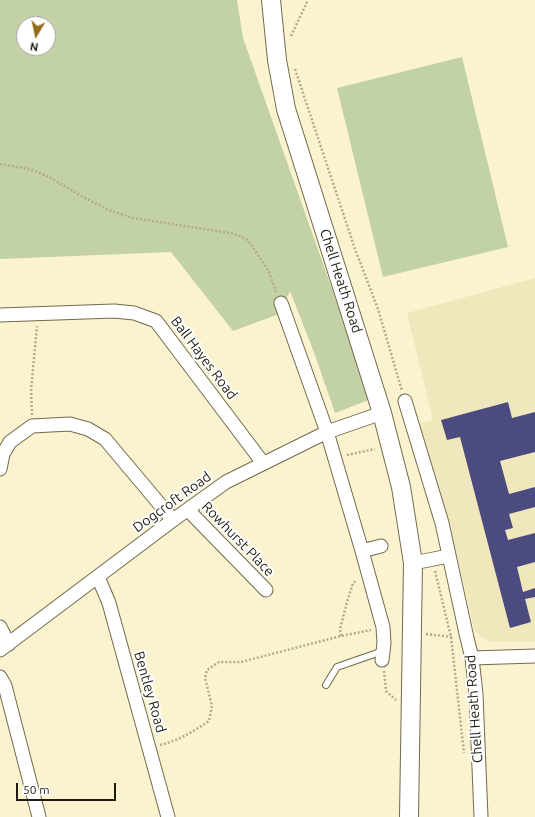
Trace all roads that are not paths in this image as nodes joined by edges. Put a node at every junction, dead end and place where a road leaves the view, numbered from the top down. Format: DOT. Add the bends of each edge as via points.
graph roads {
  1 [pos="271,0"];
  2 [pos="280,304"];
  3 [pos="0,315"];
  4 [pos="405,401"];
  5 [pos="382,413"];
  6 [pos="327,432"];
  7 [pos="263,463"];
  8 [pos="0,469"];
  9 [pos="188,510"];
  10 [pos="173,520"];
  11 [pos="381,546"];
  12 [pos="362,551"];
  13 [pos="449,556"];
  14 [pos="413,563"];
  15 [pos="98,577"];
  16 [pos="266,590"];
  17 [pos="0,627"];
  18 [pos="4,647"];
  19 [pos="383,655"];
  20 [pos="535,656"];
  21 [pos="472,658"];
  22 [pos="0,677"];
  23 [pos="326,685"];
  24 [pos="39,817"];
  25 [pos="168,817"];
  26 [pos="409,817"];
  27 [pos="481,817"];
  1 -- 5 [label="street, Chell Heath Road" via="277,60 286,109"];
  2 -- 6 [label="street"];
  3 -- 7 [label="street, Ball Hayes Road" via="114,311 134,313 156,321"];
  4 -- 13 [label="street, Chell Heath Road" via="442,523"];
  5 -- 6 [label="street, Dogcroft Road"];
  5 -- 14 [label="street, Chell Heath Road" via="401,487"];
  6 -- 7 [label="street, Dogcroft Road"];
  6 -- 12 [label="street"];
  7 -- 9 [label="street, Dogcroft Road" via="226,482"];
  8 -- 10 [label="street" via="3,454 10,442 32,426 70,424 88,429 105,439"];
  9 -- 10 [label="street, Dogcroft Road"];
  9 -- 16 [label="street, Rowhurst Place"];
  10 -- 15 [label="street, Dogcroft Road"];
  11 -- 12 [label="street"];
  12 -- 19 [label="street" via="383,627"];
  13 -- 14 [label="street"];
  13 -- 21 [label="street, Chell Heath Road"];
  14 -- 26 [label="street, Chell Heath Road"];
  15 -- 18 [label="street, Dogcroft Road"];
  15 -- 25 [label="street, Bentley Road" via="109,603"];
  17 -- 18 [label="street"];
  19 -- 23 [label="lane" via="337,667"];
  20 -- 21 [label="street"];
  21 -- 27 [label="street, Chell Heath Road"];
  22 -- 24 [label="street" via="5,686"];
}
